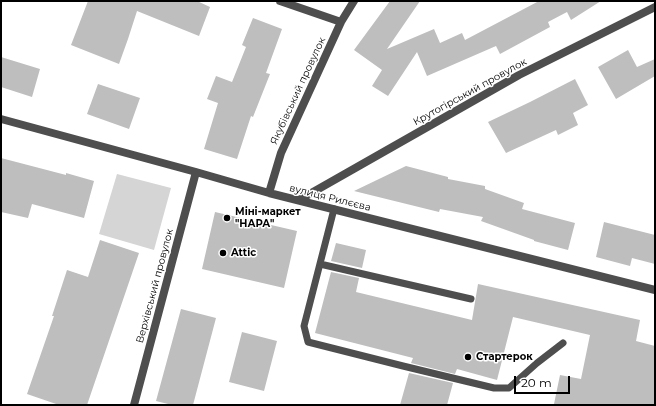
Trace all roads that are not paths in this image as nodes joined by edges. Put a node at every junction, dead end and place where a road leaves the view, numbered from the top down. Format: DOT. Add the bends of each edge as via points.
graph roads {
  1 [pos="280,1"];
  2 [pos="354,1"];
  3 [pos="655,7"];
  4 [pos="342,22"];
  5 [pos="1,119"];
  6 [pos="196,172"];
  7 [pos="269,193"];
  8 [pos="299,200"];
  9 [pos="334,209"];
  10 [pos="320,264"];
  11 [pos="655,290"];
  12 [pos="471,299"];
  13 [pos="563,343"];
  14 [pos="134,405"];
  1 -- 4 [label="street"];
  2 -- 4 [label="street, Якубівський провулок"];
  3 -- 8 [label="street, Крутогірський провулок" via="518,75"];
  4 -- 7 [label="street, Якубівський провулок" via="280,153"];
  5 -- 6 [label="street, вулиця Рилєєва"];
  6 -- 7 [label="street, вулиця Рилєєва"];
  6 -- 14 [label="street, Верхівський провулок"];
  7 -- 8 [label="street, вулиця Рилєєва"];
  8 -- 9 [label="street, вулиця Рилєєва"];
  9 -- 10 [label="lane"];
  9 -- 11 [label="street, вулиця Рилєєва"];
  10 -- 12 [label="lane"];
  10 -- 13 [label="lane" via="304,326 308,342 494,388 509,388"];
}
